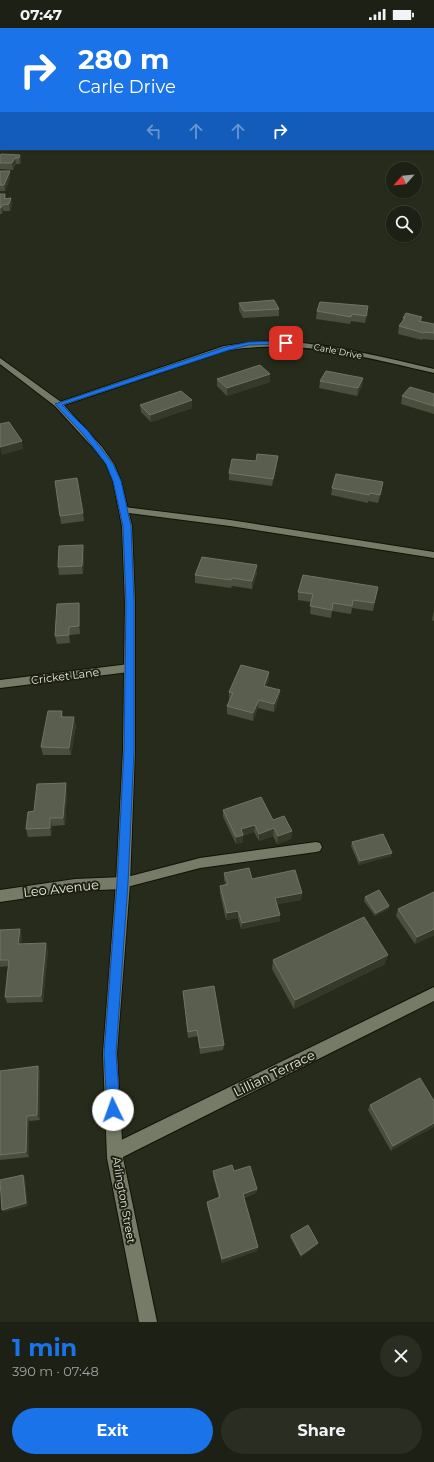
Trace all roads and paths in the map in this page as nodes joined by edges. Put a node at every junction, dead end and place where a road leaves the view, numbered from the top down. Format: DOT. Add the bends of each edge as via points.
graph roads {
  1 [pos="0,360"];
  2 [pos="434,371"];
  3 [pos="58,404"];
  4 [pos="124,510"];
  5 [pos="434,556"];
  6 [pos="129,668"];
  7 [pos="0,684"];
  8 [pos="316,847"];
  9 [pos="122,883"];
  10 [pos="0,896"];
  11 [pos="434,994"];
  12 [pos="115,1152"];
  13 [pos="148,1322"];
  1 -- 3 [label="street, Arlington Street"];
  2 -- 3 [label="street, Carle Drive" via="300,343 249,344 212,353"];
  3 -- 4 [label="street, Arlington Street" via="86,432 110,464"];
  4 -- 5 [label="street" via="230,522"];
  4 -- 6 [label="street, Arlington Street" via="130,603"];
  6 -- 7 [label="street, Cricket Lane"];
  6 -- 9 [label="street, Arlington Street" via="129,751"];
  8 -- 9 [label="lane" via="200,863"];
  9 -- 10 [label="street, Leo Avenue" via="75,885"];
  9 -- 12 [label="street, Arlington Street" via="110,1053"];
  11 -- 12 [label="street, Lillian Terrace"];
  12 -- 13 [label="street, Arlington Street"];
}
